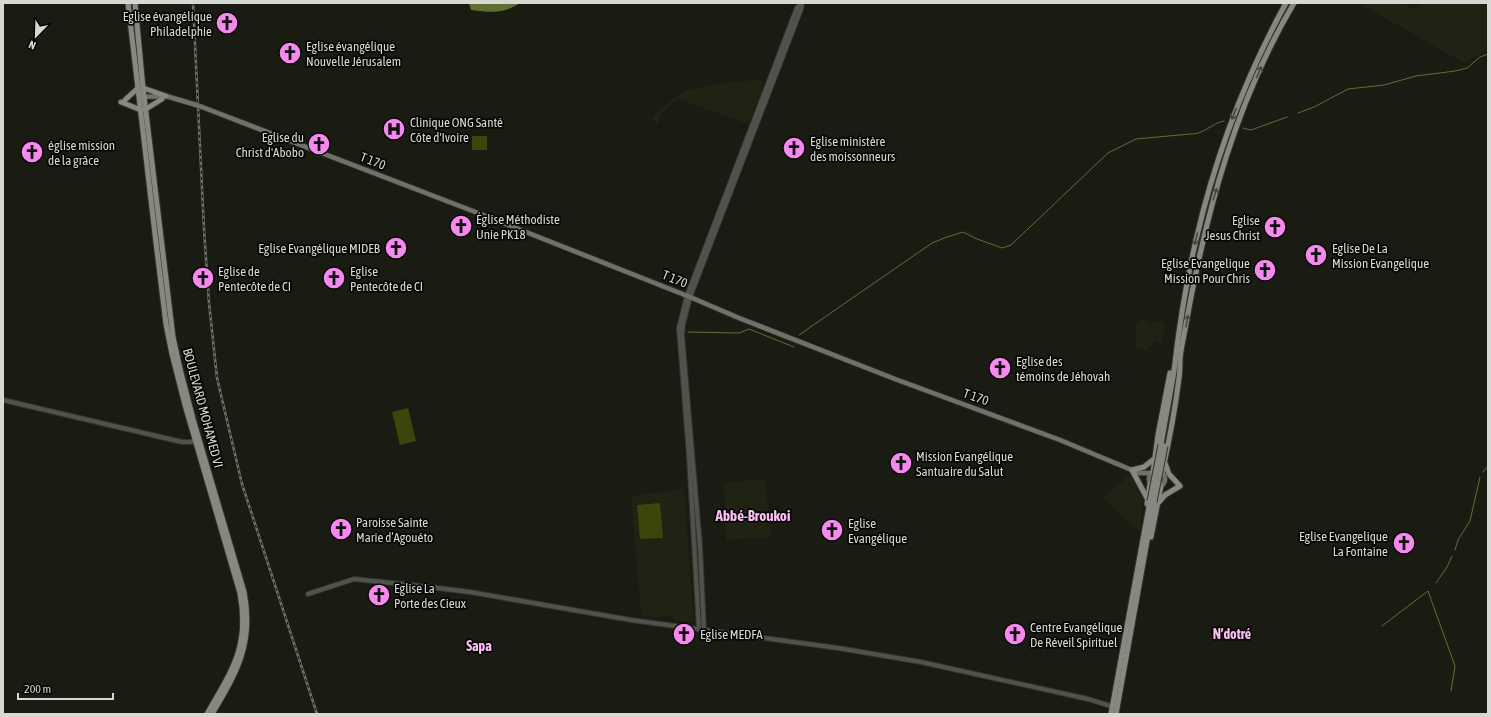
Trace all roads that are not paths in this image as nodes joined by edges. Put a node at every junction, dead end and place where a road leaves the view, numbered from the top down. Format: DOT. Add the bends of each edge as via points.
graph roads {
  1 [pos="128,3"];
  2 [pos="135,3"];
  3 [pos="801,3"];
  4 [pos="1286,3"];
  5 [pos="1294,3"];
  6 [pos="141,88"];
  7 [pos="165,97"];
  8 [pos="142,99"];
  9 [pos="144,110"];
  10 [pos="688,296"];
  11 [pos="1174,358"];
  12 [pos="1180,360"];
  13 [pos="3,400"];
  14 [pos="197,441"];
  15 [pos="1163,445"];
  16 [pos="1154,459"];
  17 [pos="1165,460"];
  18 [pos="1132,470"];
  19 [pos="1152,472"];
  20 [pos="1139,473"];
  21 [pos="1162,473"];
  22 [pos="1149,482"];
  23 [pos="1161,486"];
  24 [pos="1153,501"];
  25 [pos="308,594"];
  26 [pos="1134,604"];
  27 [pos="699,629"];
  28 [pos="704,630"];
  29 [pos="1115,707"];
  30 [pos="206,714"];
  31 [pos="212,714"];
  32 [pos="1111,714"];
  33 [pos="1116,714"];
  1 -- 6 [label="main road"];
  2 -- 6 [label="main road"];
  3 -- 10 [label="street"];
  4 -- 11 [label="main road, one-way" via="1260,52 1217,162 1196,240"];
  12 -- 5 [label="main road, one-way" via="1207,222 1224,163 1256,78"];
  6 -- 7 [label="main road"];
  6 -- 8 [label="main road, BOULEVARD MOHAMED VI"];
  6 -- 9 [label="main road" via="123,101"];
  7 -- 8 [label="main road, T 170"];
  7 -- 9 [label="main road"];
  7 -- 10 [label="main road, T 170, bridge" via="202,107"];
  8 -- 9 [label="main road, BOULEVARD MOHAMED VI"];
  9 -- 14 [label="main road, BOULEVARD MOHAMED VI" via="171,325"];
  10 -- 18 [label="main road, T 170"];
  10 -- 27 [label="street" via="679,334"];
  10 -- 28 [label="street" via="682,335 699,532"];
  11 -- 15 [label="main road"];
  11 -- 16 [label="main road"];
  12 -- 15 [label="main road"];
  12 -- 17 [label="main road"];
  13 -- 14 [label="street" via="182,442"];
  14 -- 30 [label="main road, BOULEVARD MOHAMED VI" via="244,614 243,638 239,652 226,681"];
  14 -- 31 [label="main road, BOULEVARD MOHAMED VI" via="244,592 247,613 247,635 242,655"];
  15 -- 24 [label="main road, bridge"];
  16 -- 18 [label="main road" via="1144,467"];
  16 -- 19 [label="main road"];
  17 -- 21 [label="main road"];
  17 -- 24 [label="main road" via="1169,474 1180,486"];
  18 -- 20 [label="main road, T 170"];
  18 -- 24 [label="main road"];
  19 -- 20 [label="main road"];
  19 -- 21 [label="main road"];
  19 -- 22 [label="main road"];
  20 -- 22 [label="main road"];
  21 -- 23 [label="main road" via="1165,480"];
  22 -- 23 [label="main road" via="1155,487"];
  22 -- 24 [label="main road"];
  23 -- 24 [label="main road"];
  24 -- 26 [label="main road"];
  24 -- 26 [label="main road" via="1140,597"];
  25 -- 27 [label="street" via="354,580 373,580 470,592 592,614"];
  26 -- 29 [label="main road"];
  27 -- 28 [label="street"];
  28 -- 29 [label="street" via="921,662"];
  29 -- 32 [label="main road"];
  29 -- 33 [label="main road"];
}
